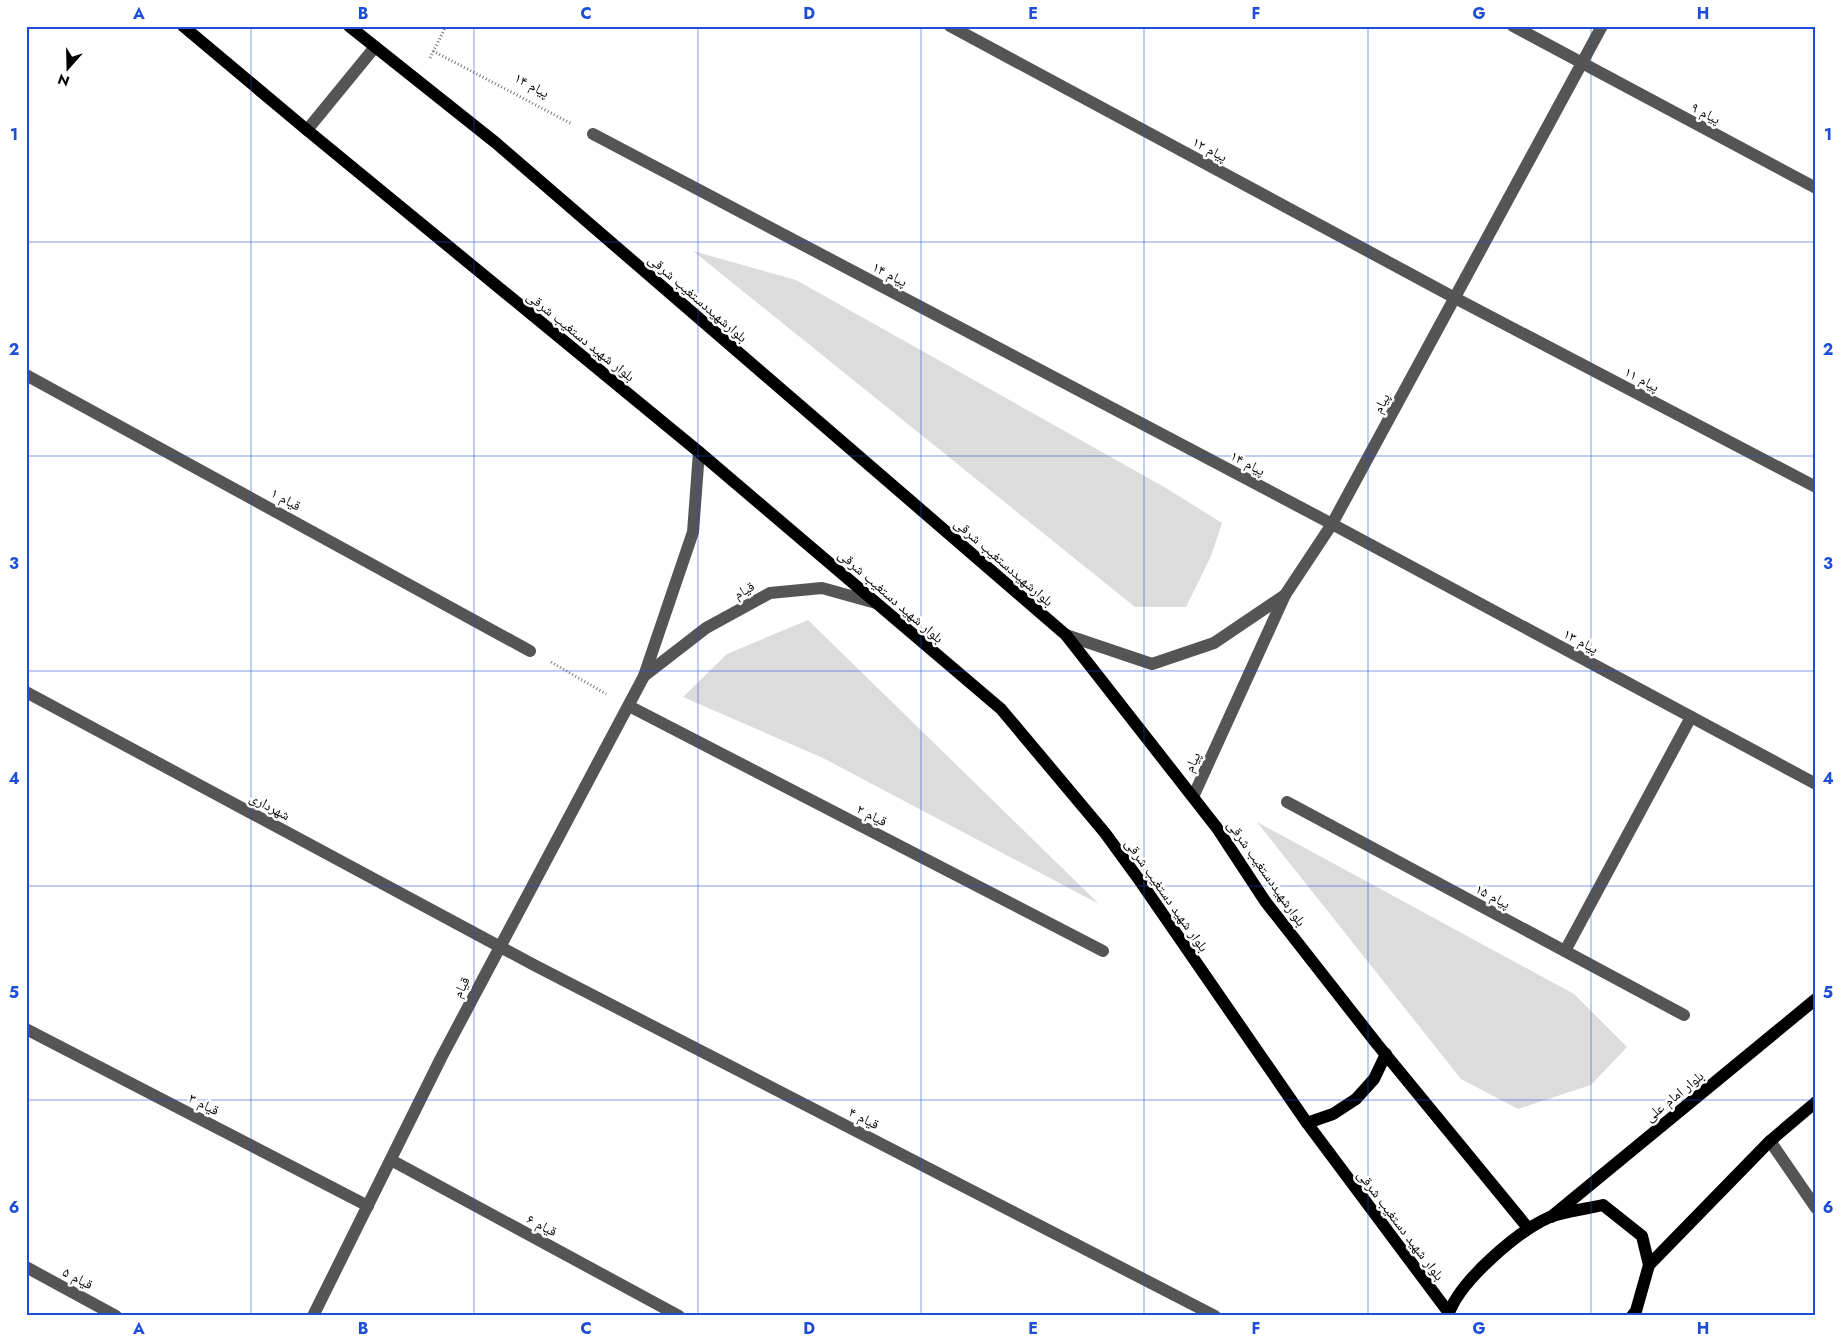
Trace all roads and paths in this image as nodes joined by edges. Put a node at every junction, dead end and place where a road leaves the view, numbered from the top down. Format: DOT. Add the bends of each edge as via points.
graph roads {
  1 [pos="183,26"];
  2 [pos="349,26"];
  3 [pos="446,26"];
  4 [pos="950,26"];
  5 [pos="1513,26"];
  6 [pos="1602,26"];
  7 [pos="376,47"];
  8 [pos="433,51"];
  9 [pos="1582,63"];
  10 [pos="418,81"];
  11 [pos="307,130"];
  12 [pos="593,134"];
  13 [pos="1816,188"];
  14 [pos="1455,298"];
  15 [pos="26,374"];
  16 [pos="699,452"];
  17 [pos="1816,487"];
  18 [pos="1332,524"];
  19 [pos="1285,596"];
  20 [pos="876,603"];
  21 [pos="1066,635"];
  22 [pos="530,651"];
  23 [pos="644,676"];
  24 [pos="26,692"];
  25 [pos="629,706"];
  26 [pos="1691,717"];
  27 [pos="1816,784"];
  28 [pos="1193,797"];
  29 [pos="1288,802"];
  30 [pos="499,947"];
  31 [pos="1102,951"];
  32 [pos="1565,951"];
  33 [pos="1816,998"];
  34 [pos="1684,1015"];
  35 [pos="26,1029"];
  36 [pos="1386,1054"];
  37 [pos="1816,1102"];
  38 [pos="1306,1123"];
  39 [pos="1770,1141"];
  40 [pos="391,1160"];
  41 [pos="368,1206"];
  42 [pos="1816,1208"];
  43 [pos="1551,1217"];
  44 [pos="1528,1228"];
  45 [pos="1649,1265"];
  46 [pos="26,1267"];
  47 [pos="1448,1314"];
  48 [pos="1635,1314"];
  49 [pos="116,1316"];
  50 [pos="313,1316"];
  51 [pos="679,1316"];
  52 [pos="1214,1316"];
  1 -- 11 [label="main road, بلوار شهید دستغیب شرقی"];
  2 -- 7 [label="main road, بلوارشهیددستغیب شرقی"];
  3 -- 8 [label="path"];
  4 -- 14 [label="street, پیام ۱۲"];
  5 -- 9 [label="street, پیام ۹"];
  6 -- 9 [label="street, پیام"];
  7 -- 10 [label="main road, بلوارشهیددستغیب شرقی"];
  7 -- 11 [label="street"];
  8 -- 10 [label="path"];
  8 -- 12 [label="path, پیام ۱۴"];
  9 -- 13 [label="street, پیام ۹"];
  9 -- 14 [label="street, پیام"];
  10 -- 21 [label="main road, بلوارشهیددستغیب شرقی" via="496,143"];
  11 -- 16 [label="main road, بلوار شهید دستغیب شرقی"];
  12 -- 18 [label="street, پیام ۱۴"];
  14 -- 17 [label="street, پیام ۱۱"];
  14 -- 18 [label="street, پیام"];
  15 -- 22 [label="street, قیام ۱"];
  16 -- 20 [label="main road, بلوار شهید دستغیب شرقی"];
  16 -- 23 [label="street, قیام" via="693,532"];
  18 -- 19 [label="street, پیام"];
  18 -- 26 [label="street, پیام ۱۳"];
  19 -- 21 [label="street" via="1214,643 1152,664"];
  19 -- 28 [label="street, پیام"];
  20 -- 23 [label="street, قیام" via="822,588 770,593 706,628"];
  20 -- 38 [label="main road, بلوار شهید دستغیب شرقی" via="1000,709 1105,833"];
  21 -- 28 [label="main road, بلوارشهیددستغیب شرقی"];
  22 -- 25 [label="path"];
  23 -- 25 [label="street, قیام"];
  24 -- 30 [label="street, شهرداری"];
  25 -- 30 [label="street, قیام"];
  25 -- 31 [label="street, قیام ۲"];
  26 -- 27 [label="street, پیام ۱۳"];
  26 -- 32 [label="street"];
  28 -- 36 [label="main road, بلوارشهیددستغیب شرقی" via="1265,901"];
  29 -- 32 [label="street, پيام ۱۵"];
  30 -- 40 [label="street, قیام"];
  30 -- 52 [label="street, قیام ۴"];
  32 -- 34 [label="street, پيام ۱۵"];
  33 -- 43 [label="main road, بلوار امام علی"];
  35 -- 41 [label="street, قیام ۳"];
  36 -- 38 [label="main road" via="1374,1079 1356,1099 1333,1114"];
  36 -- 44 [label="main road, بلوارشهیددستغیب شرقی"];
  37 -- 39 [label="main road"];
  38 -- 47 [label="main road, بلوار شهید دستغیب شرقی"];
  39 -- 42 [label="street"];
  39 -- 45 [label="main road"];
  40 -- 41 [label="street, قیام"];
  40 -- 51 [label="street, قیام ۶"];
  41 -- 50 [label="street, قیام"];
  43 -- 44 [label="main road"];
  43 -- 45 [label="main road" via="1602,1204 1642,1236"];
  44 -- 47 [label="main road" via="1501,1249 1464,1287"];
  45 -- 48 [label="main road"];
  46 -- 49 [label="street, قیام ۵"];
}
